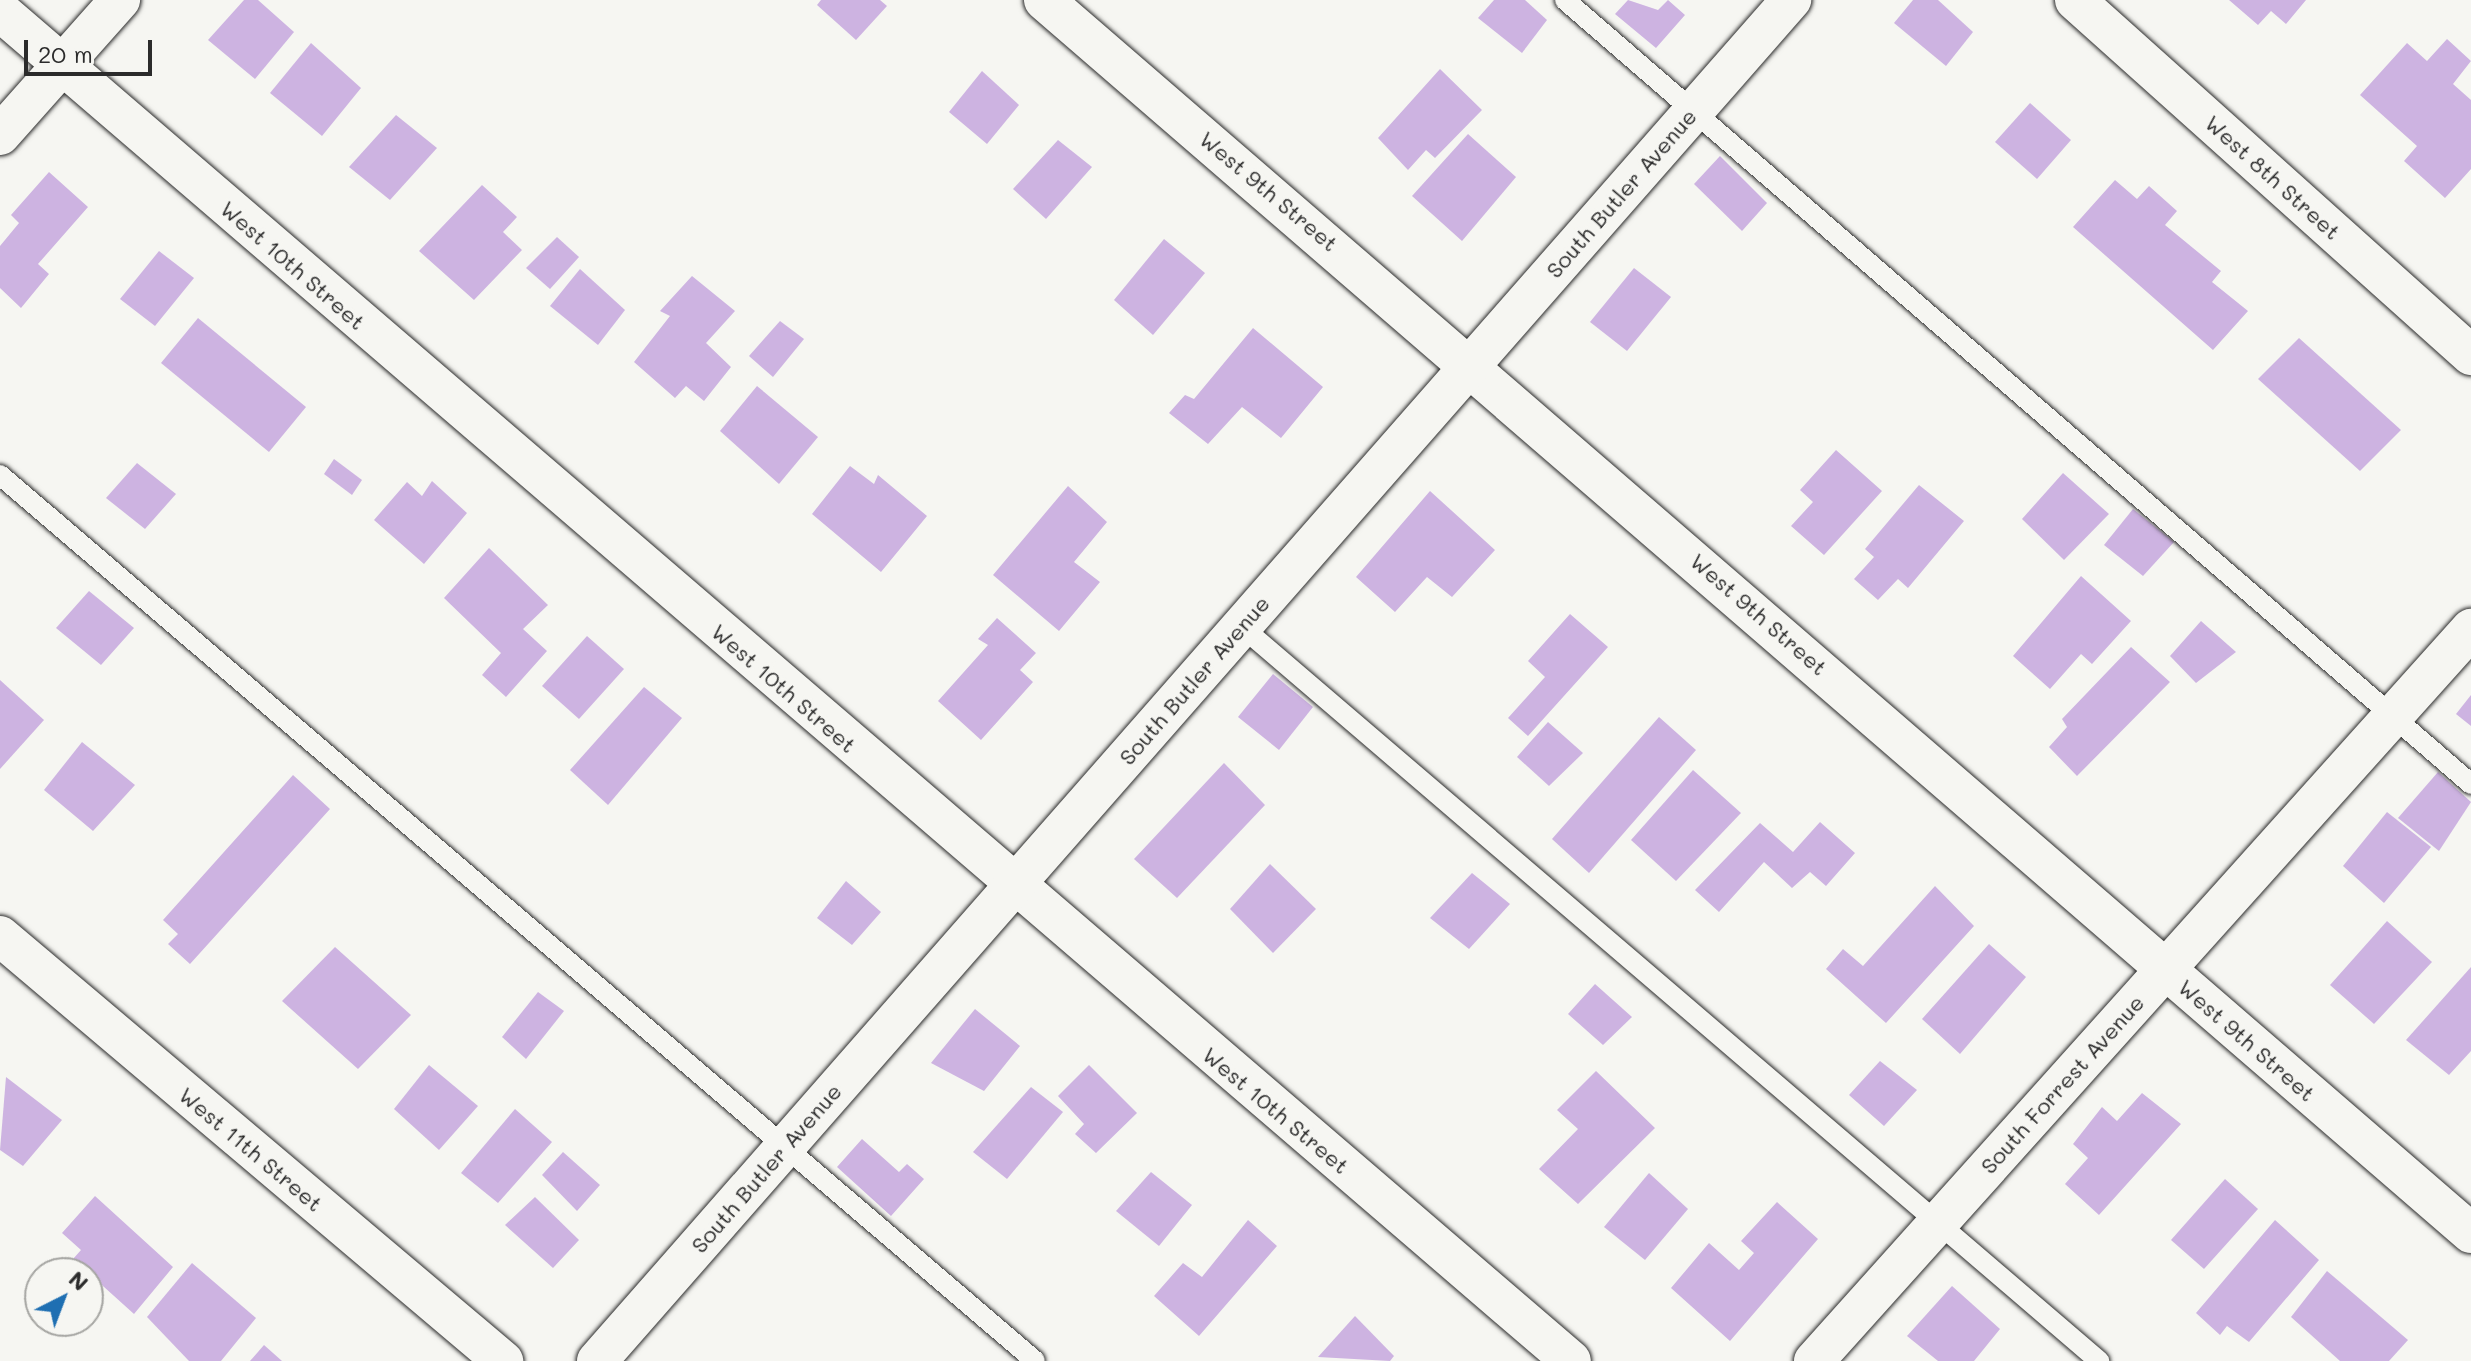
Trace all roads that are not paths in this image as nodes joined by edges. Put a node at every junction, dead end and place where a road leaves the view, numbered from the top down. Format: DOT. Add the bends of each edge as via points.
graph roads {
  1 [pos="120,0"];
  2 [pos="1044,0"];
  3 [pos="1565,0"];
  4 [pos="1791,0"];
  5 [pos="2075,0"];
  6 [pos="0,11"];
  7 [pos="62,66"];
  8 [pos="1693,111"];
  9 [pos="0,135"];
  10 [pos="2471,355"];
  11 [pos="1472,363"];
  12 [pos="0,475"];
  13 [pos="1241,626"];
  14 [pos="2471,629"];
  15 [pos="2392,717"];
  16 [pos="2471,784"];
  17 [pos="1014,886"];
  18 [pos="0,936"];
  19 [pos="2165,969"];
  20 [pos="786,1145"];
  21 [pos="1938,1222"];
  22 [pos="2471,1233"];
  23 [pos="503,1361"];
  24 [pos="597,1361"];
  25 [pos="1035,1361"];
  26 [pos="1571,1361"];
  27 [pos="1814,1361"];
  28 [pos="2099,1361"];
  1 -- 7 [label="street"];
  2 -- 11 [label="street, West 9th Street"];
  3 -- 8 [label="lane"];
  4 -- 8 [label="street, South Butler Avenue"];
  5 -- 10 [label="street, West 8th Street"];
  6 -- 7 [label="street, West 10th Street"];
  7 -- 9 [label="street"];
  7 -- 17 [label="street, West 10th Street"];
  8 -- 11 [label="street, South Butler Avenue"];
  8 -- 15 [label="lane"];
  11 -- 13 [label="street, South Butler Avenue"];
  11 -- 19 [label="street, West 9th Street"];
  12 -- 20 [label="lane"];
  13 -- 17 [label="street, South Butler Avenue"];
  13 -- 21 [label="lane"];
  14 -- 15 [label="street, South Forrest Avenue"];
  15 -- 16 [label="lane"];
  15 -- 19 [label="street, South Forrest Avenue"];
  17 -- 20 [label="street, South Butler Avenue"];
  17 -- 26 [label="street, West 10th Street"];
  18 -- 23 [label="street, West 11th Street"];
  19 -- 21 [label="street, South Forrest Avenue"];
  19 -- 22 [label="street, West 9th Street"];
  20 -- 24 [label="street, South Butler Avenue"];
  20 -- 25 [label="lane"];
  21 -- 27 [label="street, South Forrest Avenue"];
  21 -- 28 [label="lane"];
}
